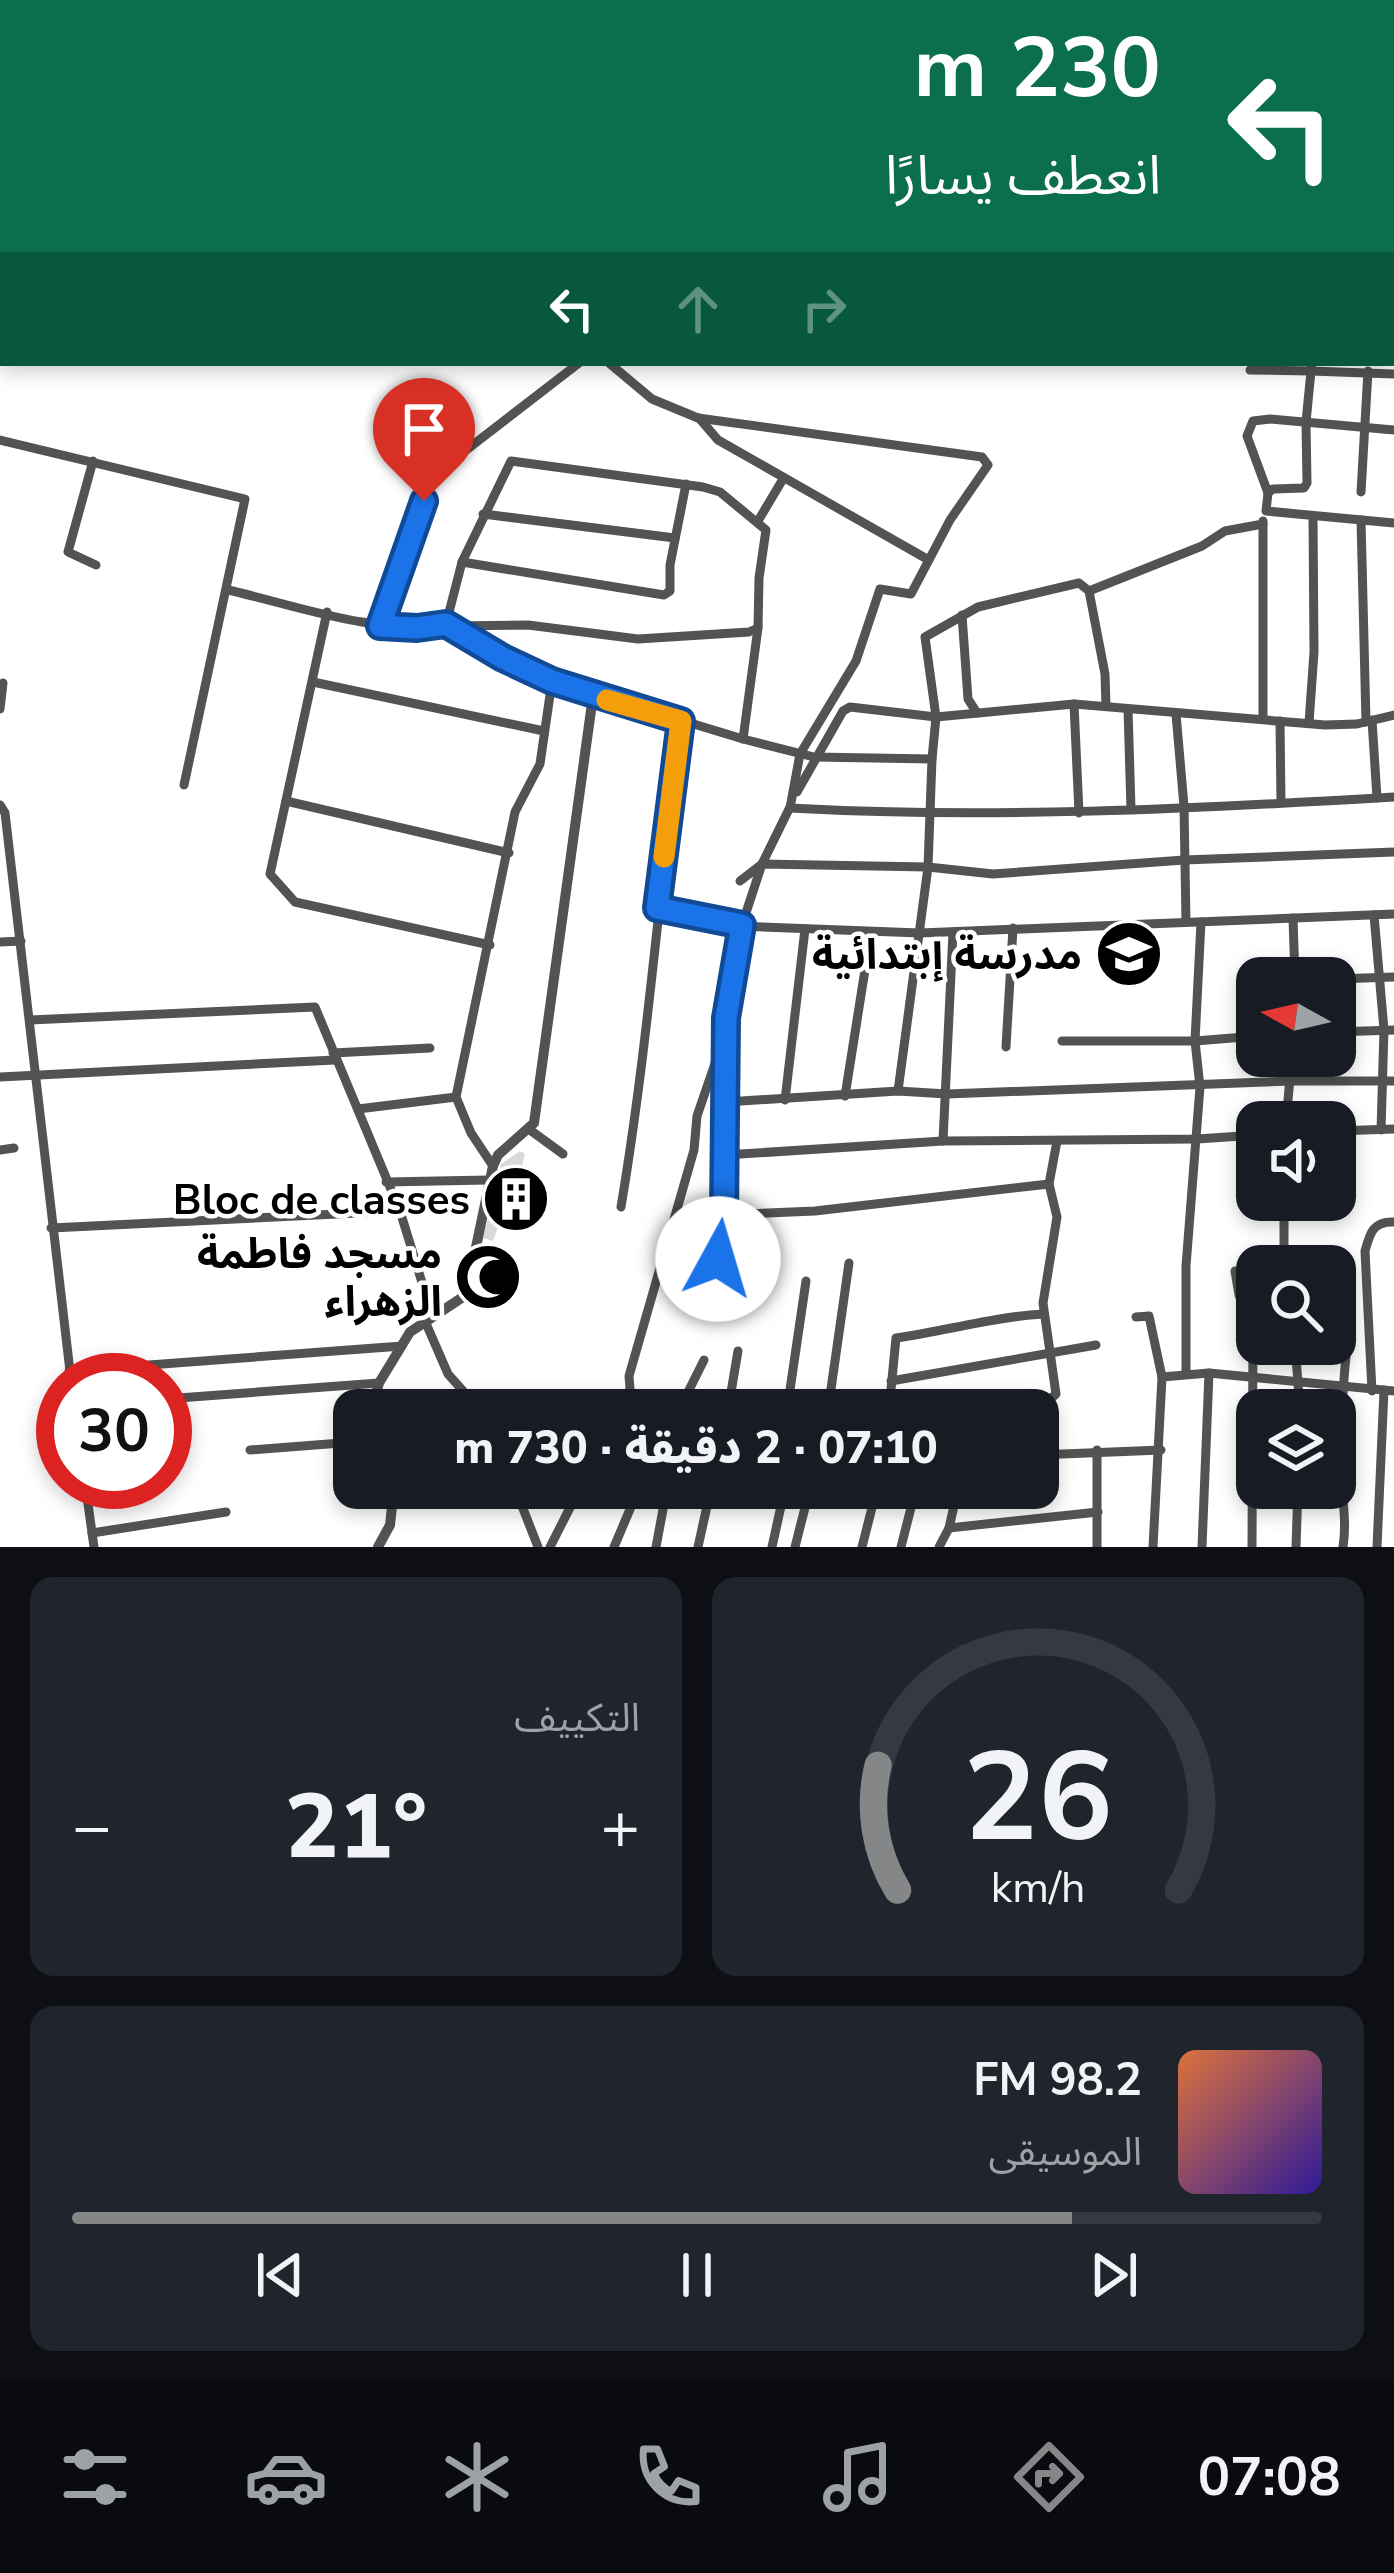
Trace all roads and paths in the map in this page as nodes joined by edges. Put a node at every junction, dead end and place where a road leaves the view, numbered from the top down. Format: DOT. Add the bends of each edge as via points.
graph roads {
  1 [pos="575,366"];
  2 [pos="613,366"];
  3 [pos="1311,367"];
  4 [pos="1250,370"];
  5 [pos="1367,371"];
  6 [pos="1394,374"];
  7 [pos="698,418"];
  8 [pos="1306,422"];
  9 [pos="1365,428"];
  10 [pos="1394,430"];
  11 [pos="0,440"];
  12 [pos="93,461"];
  13 [pos="783,479"];
  14 [pos="686,484"];
  15 [pos="1361,492"];
  16 [pos="1268,493"];
  17 [pos="1266,512"];
  18 [pos="483,514"];
  19 [pos="1313,517"];
  20 [pos="1361,520"];
  21 [pos="758,521"];
  22 [pos="1394,523"];
  23 [pos="1262,524"];
  24 [pos="675,538"];
  25 [pos="927,559"];
  26 [pos="462,562"];
  27 [pos="96,565"];
  28 [pos="228,590"];
  29 [pos="1089,591"];
  30 [pos="327,612"];
  31 [pos="962,615"];
  32 [pos="449,625"];
  33 [pos="380,626"];
  34 [pos="758,628"];
  35 [pos="552,681"];
  36 [pos="313,682"];
  37 [pos="3,683"];
  38 [pos="593,696"];
  39 [pos="1074,704"];
  40 [pos="1106,706"];
  41 [pos="0,709"];
  42 [pos="1128,709"];
  43 [pos="976,713"];
  44 [pos="1177,714"];
  45 [pos="1394,715"];
  46 [pos="935,717"];
  47 [pos="1263,719"];
  48 [pos="681,721"];
  49 [pos="1280,721"];
  50 [pos="1369,721"];
  51 [pos="1309,723"];
  52 [pos="544,731"];
  53 [pos="743,739"];
  54 [pos="800,754"];
  55 [pos="814,758"];
  56 [pos="932,759"];
  57 [pos="184,785"];
  58 [pos="1394,797"];
  59 [pos="1377,798"];
  60 [pos="286,801"];
  61 [pos="1281,802"];
  62 [pos="0,805"];
  63 [pos="1184,806"];
  64 [pos="790,808"];
  65 [pos="1131,809"];
  66 [pos="1079,813"];
  67 [pos="930,815"];
  68 [pos="1394,852"];
  69 [pos="509,853"];
  70 [pos="1184,860"];
  71 [pos="762,864"];
  72 [pos="928,867"];
  73 [pos="740,881"];
  74 [pos="657,908"];
  75 [pos="1394,914"];
  76 [pos="1374,915"];
  77 [pos="1293,918"];
  78 [pos="1186,922"];
  79 [pos="1201,922"];
  80 [pos="742,925"];
  81 [pos="1013,928"];
  82 [pos="805,929"];
  83 [pos="871,932"];
  84 [pos="953,932"];
  85 [pos="920,933"];
  86 [pos="21,941"];
  87 [pos="0,942"];
  88 [pos="490,945"];
  89 [pos="1294,957"];
  90 [pos="1394,977"];
  91 [pos="1381,978"];
  92 [pos="1356,979"];
  93 [pos="726,1018"];
  94 [pos="30,1020"];
  95 [pos="1389,1030"];
  96 [pos="1356,1031"];
  97 [pos="1236,1038"];
  98 [pos="1062,1041"];
  99 [pos="1195,1041"];
  100 [pos="1006,1047"];
  101 [pos="430,1048"];
  102 [pos="334,1056"];
  103 [pos="34,1074"];
  104 [pos="0,1077"];
  105 [pos="1292,1077"];
  106 [pos="1292,1081"];
  107 [pos="1389,1081"];
  108 [pos="1200,1087"];
  109 [pos="898,1090"];
  110 [pos="947,1094"];
  111 [pos="844,1096"];
  112 [pos="456,1097"];
  113 [pos="785,1100"];
  114 [pos="1289,1101"];
  115 [pos="726,1102"];
  116 [pos="358,1109"];
  117 [pos="1394,1129"];
  118 [pos="530,1130"];
  119 [pos="1381,1130"];
  120 [pos="1356,1131"];
  121 [pos="1236,1136"];
  122 [pos="1197,1139"];
  123 [pos="944,1141"];
  124 [pos="1057,1141"];
  125 [pos="14,1148"];
  126 [pos="0,1150"];
  127 [pos="562,1154"];
  128 [pos="725,1155"];
  129 [pos="490,1173"];
  130 [pos="386,1182"];
  131 [pos="1049,1184"];
  132 [pos="621,1207"];
  133 [pos="400,1211"];
  134 [pos="724,1214"];
  135 [pos="1394,1222"];
  136 [pos="51,1228"];
  137 [pos="718,1259"];
  138 [pos="849,1263"];
  139 [pos="1235,1271"];
  140 [pos="806,1281"];
  141 [pos="1043,1314"];
  142 [pos="1136,1317"];
  143 [pos="429,1318"];
  144 [pos="1096,1345"];
  145 [pos="402,1346"];
  146 [pos="738,1352"];
  147 [pos="67,1353"];
  148 [pos="1048,1353"];
  149 [pos="704,1360"];
  150 [pos="192,1364"];
  151 [pos="1298,1365"];
  152 [pos="1345,1365"];
  153 [pos="1209,1372"];
  154 [pos="1186,1374"];
  155 [pos="1162,1377"];
  156 [pos="1255,1378"];
  157 [pos="891,1381"];
  158 [pos="379,1383"];
  159 [pos="1301,1383"];
  160 [pos="1342,1388"];
  161 [pos="377,1389"];
  162 [pos="461,1389"];
  163 [pos="630,1389"];
  164 [pos="690,1389"];
  165 [pos="732,1389"];
  166 [pos="790,1389"];
  167 [pos="831,1389"];
  168 [pos="891,1389"];
  169 [pos="1054,1389"];
  170 [pos="1301,1389"];
  171 [pos="1372,1391"];
  172 [pos="1389,1391"];
  173 [pos="192,1397"];
  174 [pos="333,1444"];
  175 [pos="250,1450"];
  176 [pos="1096,1450"];
  177 [pos="1161,1450"];
  178 [pos="1059,1453"];
  179 [pos="89,1509"];
  180 [pos="392,1509"];
  181 [pos="523,1509"];
  182 [pos="569,1509"];
  183 [pos="630,1509"];
  184 [pos="663,1509"];
  185 [pos="706,1509"];
  186 [pos="780,1509"];
  187 [pos="805,1509"];
  188 [pos="872,1509"];
  189 [pos="911,1509"];
  190 [pos="954,1509"];
  191 [pos="1297,1509"];
  192 [pos="226,1512"];
  193 [pos="1098,1512"];
  194 [pos="950,1528"];
  195 [pos="92,1532"];
  196 [pos="94,1547"];
  197 [pos="378,1547"];
  198 [pos="538,1547"];
  199 [pos="550,1547"];
  200 [pos="614,1547"];
  201 [pos="656,1547"];
  202 [pos="698,1547"];
  203 [pos="772,1547"];
  204 [pos="795,1547"];
  205 [pos="862,1547"];
  206 [pos="902,1547"];
  207 [pos="939,1547"];
  208 [pos="1097,1547"];
  209 [pos="1154,1547"];
  210 [pos="1202,1547"];
  211 [pos="1252,1547"];
  212 [pos="1296,1547"];
  213 [pos="1343,1547"];
  214 [pos="1377,1547"];
  1 -- 33 [label="street" via="430,478"];
  2 -- 7 [label="street" via="652,399"];
  3 -- 4 [label="street"];
  3 -- 5 [label="street"];
  3 -- 8 [label="street"];
  5 -- 6 [label="street"];
  5 -- 9 [label="street"];
  7 -- 13 [label="street" via="718,440"];
  7 -- 25 [label="street" via="982,457 988,465"];
  8 -- 9 [label="street"];
  8 -- 16 [label="street" via="1306,487"];
  8 -- 16 [label="street" via="1248,426"];
  9 -- 10 [label="street"];
  9 -- 15 [label="street"];
  11 -- 12 [label="street"];
  12 -- 27 [label="street" via="68,552"];
  12 -- 28 [label="street" via="242,496"];
  13 -- 21 [label="street"];
  13 -- 25 [label="street"];
  14 -- 18 [label="street" via="511,461"];
  14 -- 21 [label="street" via="720,492"];
  14 -- 24 [label="street"];
  16 -- 17 [label="street"];
  17 -- 19 [label="street"];
  17 -- 23 [label="street"];
  18 -- 24 [label="street"];
  18 -- 26 [label="street"];
  19 -- 20 [label="street"];
  19 -- 51 [label="street"];
  20 -- 22 [label="street"];
  20 -- 50 [label="street"];
  21 -- 34 [label="street" via="766,530"];
  23 -- 29 [label="street" via="1226,531"];
  23 -- 47 [label="street"];
  24 -- 26 [label="street" via="664,595"];
  25 -- 54 [label="street" via="910,594 880,590 856,661"];
  26 -- 32 [label="street"];
  28 -- 30 [label="street"];
  28 -- 57 [label="street"];
  29 -- 31 [label="street" via="1079,584"];
  29 -- 40 [label="street"];
  30 -- 33 [label="street"];
  30 -- 36 [label="street"];
  31 -- 43 [label="street"];
  31 -- 46 [label="street" via="925,638"];
  32 -- 33 [label="street"];
  32 -- 34 [label="street" via="528,625 638,640"];
  32 -- 35 [label="street"];
  34 -- 53 [label="street"];
  35 -- 38 [label="street"];
  35 -- 52 [label="street"];
  36 -- 52 [label="street"];
  36 -- 60 [label="street"];
  37 -- 41 [label="street"];
  38 -- 48 [label="street"];
  38 -- 118 [label="street"];
  39 -- 40 [label="street"];
  39 -- 43 [label="street"];
  39 -- 66 [label="street"];
  40 -- 42 [label="street"];
  42 -- 44 [label="street"];
  42 -- 65 [label="street"];
  43 -- 46 [label="street"];
  44 -- 47 [label="street"];
  44 -- 63 [label="street"];
  45 -- 50 [label="street"];
  46 -- 55 [label="street" via="850,707"];
  46 -- 56 [label="street"];
  47 -- 49 [label="street"];
  48 -- 53 [label="street"];
  48 -- 74 [label="street"];
  49 -- 51 [label="street"];
  49 -- 61 [label="street"];
  50 -- 51 [label="street"];
  50 -- 59 [label="street"];
  52 -- 69 [label="street"];
  53 -- 54 [label="street"];
  54 -- 55 [label="street"];
  54 -- 64 [label="street"];
  55 -- 56 [label="street"];
  55 -- 64 [label="street"];
  56 -- 67 [label="street"];
  58 -- 59 [label="street"];
  59 -- 61 [label="street"];
  60 -- 69 [label="street"];
  60 -- 88 [label="street" via="270,874 295,902"];
  61 -- 63 [label="street"];
  62 -- 86 [label="street"];
  63 -- 65 [label="street"];
  63 -- 70 [label="street"];
  64 -- 67 [label="street"];
  64 -- 71 [label="street"];
  65 -- 66 [label="street"];
  66 -- 67 [label="street"];
  67 -- 72 [label="street"];
  68 -- 70 [label="street"];
  69 -- 88 [label="street"];
  70 -- 72 [label="street" via="993,874"];
  70 -- 78 [label="street"];
  71 -- 72 [label="street"];
  71 -- 73 [label="street"];
  71 -- 80 [label="street"];
  72 -- 85 [label="street"];
  74 -- 80 [label="street"];
  74 -- 132 [label="street"];
  75 -- 76 [label="street"];
  76 -- 77 [label="street"];
  76 -- 91 [label="street"];
  77 -- 79 [label="street"];
  77 -- 89 [label="street"];
  78 -- 79 [label="street"];
  78 -- 81 [label="street"];
  79 -- 99 [label="street"];
  80 -- 82 [label="street"];
  80 -- 93 [label="street"];
  81 -- 84 [label="street"];
  81 -- 100 [label="street"];
  82 -- 83 [label="street"];
  82 -- 113 [label="street"];
  83 -- 85 [label="street"];
  83 -- 111 [label="street"];
  84 -- 85 [label="street"];
  84 -- 110 [label="street"];
  85 -- 109 [label="street"];
  86 -- 87 [label="street"];
  86 -- 94 [label="street"];
  88 -- 112 [label="street"];
  90 -- 91 [label="street"];
  91 -- 92 [label="street"];
  91 -- 95 [label="street"];
  93 -- 115 [label="street"];
  93 -- 163 [label="street"];
  94 -- 102 [label="street" via="313,1006"];
  94 -- 103 [label="street"];
  95 -- 96 [label="street"];
  95 -- 107 [label="street"];
  97 -- 99 [label="street"];
  98 -- 99 [label="street"];
  99 -- 108 [label="street"];
  101 -- 102 [label="street"];
  102 -- 103 [label="street"];
  102 -- 116 [label="street"];
  103 -- 104 [label="street"];
  103 -- 136 [label="street"];
  105 -- 106 [label="street"];
  106 -- 107 [label="street"];
  106 -- 108 [label="street"];
  106 -- 114 [label="street"];
  107 -- 119 [label="street"];
  108 -- 110 [label="street"];
  108 -- 122 [label="street"];
  109 -- 110 [label="street"];
  109 -- 111 [label="street"];
  110 -- 123 [label="street"];
  111 -- 113 [label="street"];
  112 -- 116 [label="street"];
  112 -- 129 [label="street"];
  113 -- 115 [label="street"];
  115 -- 128 [label="street"];
  116 -- 130 [label="street"];
  117 -- 119 [label="street"];
  118 -- 127 [label="street"];
  118 -- 129 [label="street" via="498,1155"];
  119 -- 120 [label="street"];
  121 -- 122 [label="street"];
  122 -- 124 [label="street"];
  122 -- 154 [label="street"];
  123 -- 124 [label="street"];
  123 -- 128 [label="street"];
  124 -- 131 [label="street"];
  125 -- 126 [label="street"];
  128 -- 134 [label="street"];
  129 -- 130 [label="street"];
  129 -- 143 [label="street" via="466,1295"];
  130 -- 133 [label="street"];
  131 -- 134 [label="street"];
  131 -- 141 [label="street" via="1057,1217"];
  133 -- 136 [label="street"];
  133 -- 143 [label="street"];
  134 -- 137 [label="street"];
  135 -- 171 [label="street" via="1371,1229 1365,1251"];
  136 -- 147 [label="street"];
  138 -- 167 [label="street"];
  139 -- 156 [label="street" via="1253,1332"];
  140 -- 166 [label="street"];
  141 -- 148 [label="street"];
  141 -- 157 [label="street" via="896,1338"];
  142 -- 155 [label="street" via="1149,1316"];
  143 -- 145 [label="street"];
  143 -- 162 [label="street"];
  144 -- 148 [label="street"];
  145 -- 150 [label="street"];
  145 -- 158 [label="street"];
  146 -- 165 [label="street"];
  148 -- 157 [label="street"];
  148 -- 169 [label="street"];
  149 -- 164 [label="street"];
  151 -- 159 [label="street"];
  152 -- 160 [label="street"];
  153 -- 154 [label="street"];
  153 -- 156 [label="street"];
  153 -- 210 [label="street"];
  154 -- 155 [label="street"];
  155 -- 177 [label="street"];
  156 -- 159 [label="street"];
  156 -- 211 [label="street"];
  157 -- 168 [label="street"];
  158 -- 161 [label="street"];
  158 -- 173 [label="street"];
  159 -- 160 [label="street"];
  159 -- 170 [label="street"];
  160 -- 171 [label="street"];
  160 -- 213 [label="street"];
  171 -- 172 [label="street"];
  172 -- 214 [label="street"];
  174 -- 175 [label="street"];
  176 -- 177 [label="street"];
  176 -- 178 [label="street"];
  176 -- 193 [label="street"];
  177 -- 209 [label="street"];
  179 -- 195 [label="street"];
  180 -- 197 [label="street"];
  181 -- 198 [label="street"];
  182 -- 199 [label="street"];
  183 -- 200 [label="street"];
  184 -- 201 [label="street"];
  185 -- 202 [label="street"];
  186 -- 203 [label="street"];
  187 -- 204 [label="street"];
  188 -- 205 [label="street"];
  189 -- 206 [label="street"];
  190 -- 194 [label="street"];
  191 -- 212 [label="street"];
  192 -- 195 [label="street"];
  193 -- 194 [label="street"];
  193 -- 208 [label="street"];
  194 -- 207 [label="street"];
  195 -- 196 [label="street"];
}
